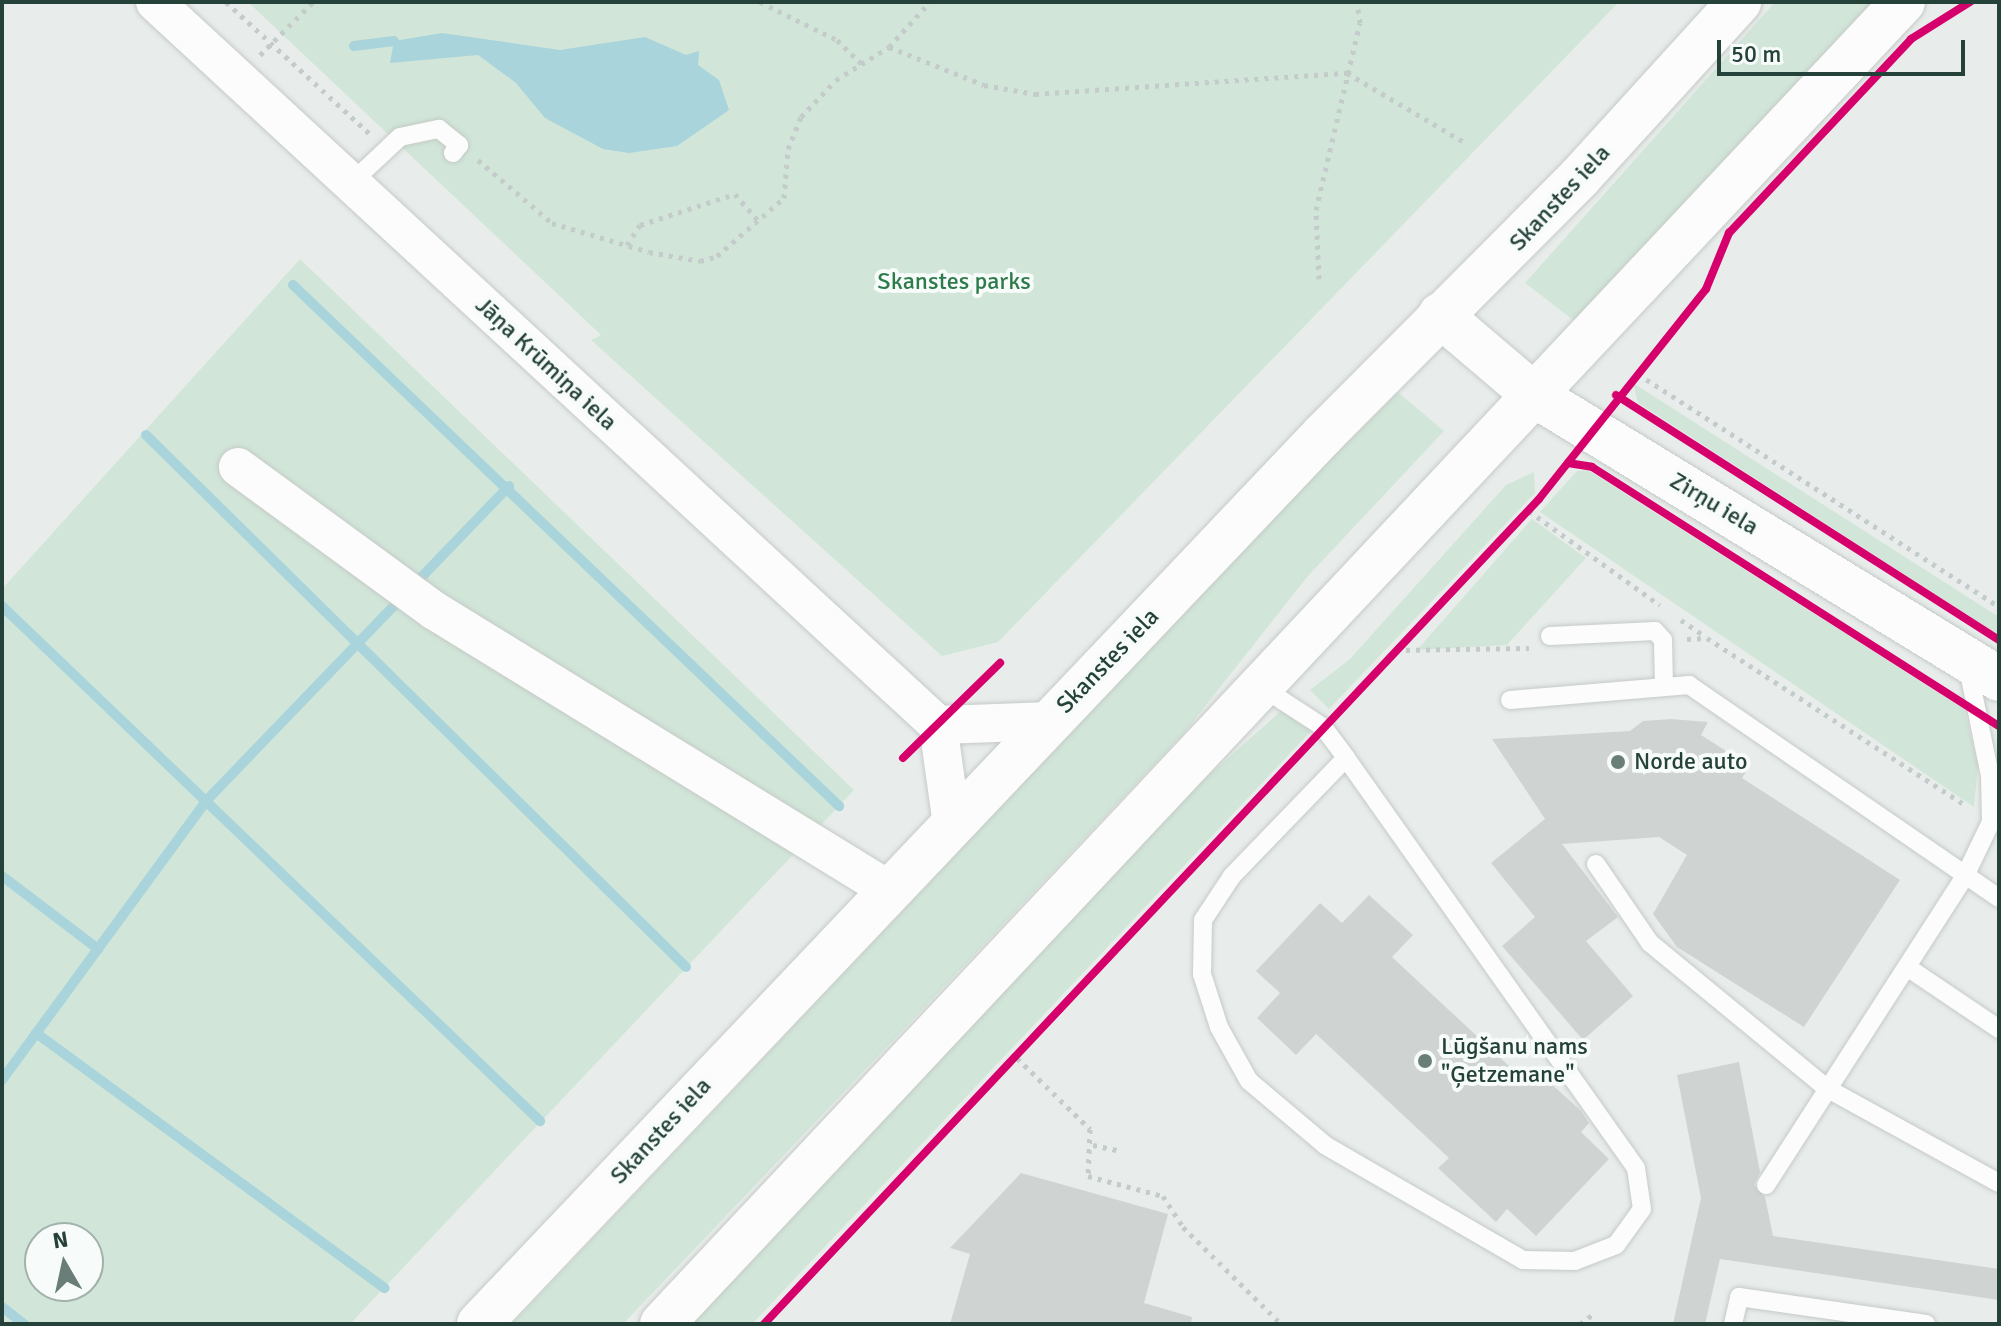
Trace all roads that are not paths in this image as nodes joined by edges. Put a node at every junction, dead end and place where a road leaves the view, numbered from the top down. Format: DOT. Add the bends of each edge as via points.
graph roads {
  1 [pos="155,2"];
  2 [pos="1739,2"];
  3 [pos="1903,2"];
  4 [pos="456,149"];
  5 [pos="351,183"];
  6 [pos="1440,315"];
  7 [pos="1534,395"];
  8 [pos="238,467"];
  9 [pos="1550,636"];
  10 [pos="1982,668"];
  11 [pos="1260,686"];
  12 [pos="1664,687"];
  13 [pos="1510,700"];
  14 [pos="1051,721"];
  15 [pos="938,725"];
  16 [pos="1346,758"];
  17 [pos="1995,819"];
  18 [pos="952,824"];
  19 [pos="1596,864"];
  20 [pos="1965,876"];
  21 [pos="889,890"];
  22 [pos="1999,898"];
  23 [pos="1907,967"];
  24 [pos="1999,1029"];
  25 [pos="1828,1089"];
  26 [pos="1999,1183"];
  27 [pos="1766,1185"];
  28 [pos="479,1324"];
  29 [pos="662,1324"];
  30 [pos="1733,1324"];
  31 [pos="1926,1324"];
  1 -- 5 [label="street, Jāņa Krūmiņa iela"];
  2 -- 6 [label="main road, Skanstes iela" via="1546,213"];
  3 -- 7 [label="main road"];
  4 -- 5 [label="lane" via="439,129 400,137"];
  5 -- 15 [label="street, Jāņa Krūmiņa iela"];
  6 -- 7 [label="main road, Zirņu iela"];
  6 -- 14 [label="main road, Skanstes iela"];
  7 -- 10 [label="main road, Zirņu iela"];
  7 -- 11 [label="main road"];
  8 -- 21 [label="street" via="435,611"];
  9 -- 12 [label="lane" via="1655,631 1663,640"];
  10 -- 17 [label="lane"];
  11 -- 16 [label="lane" via="1323,727"];
  11 -- 29 [label="main road"];
  12 -- 13 [label="lane"];
  12 -- 20 [label="lane" via="1689,685"];
  14 -- 15 [label="street"];
  14 -- 18 [label="main road, Skanstes iela"];
  15 -- 18 [label="street"];
  16 -- 16 [label="lane" via="1636,1168 1642,1209 1616,1245 1575,1261 1523,1260 1325,1145 1249,1081 1219,1027 1202,974 1203,920 1232,876"];
  17 -- 20 [label="lane"];
  18 -- 21 [label="main road, Skanstes iela"];
  19 -- 25 [label="lane" via="1650,943"];
  20 -- 22 [label="lane"];
  20 -- 23 [label="lane"];
  21 -- 28 [label="main road, Skanstes iela"];
  23 -- 24 [label="lane"];
  23 -- 25 [label="lane"];
  25 -- 26 [label="lane"];
  25 -- 27 [label="lane"];
  30 -- 31 [label="lane" via="1739,1297"];
}
